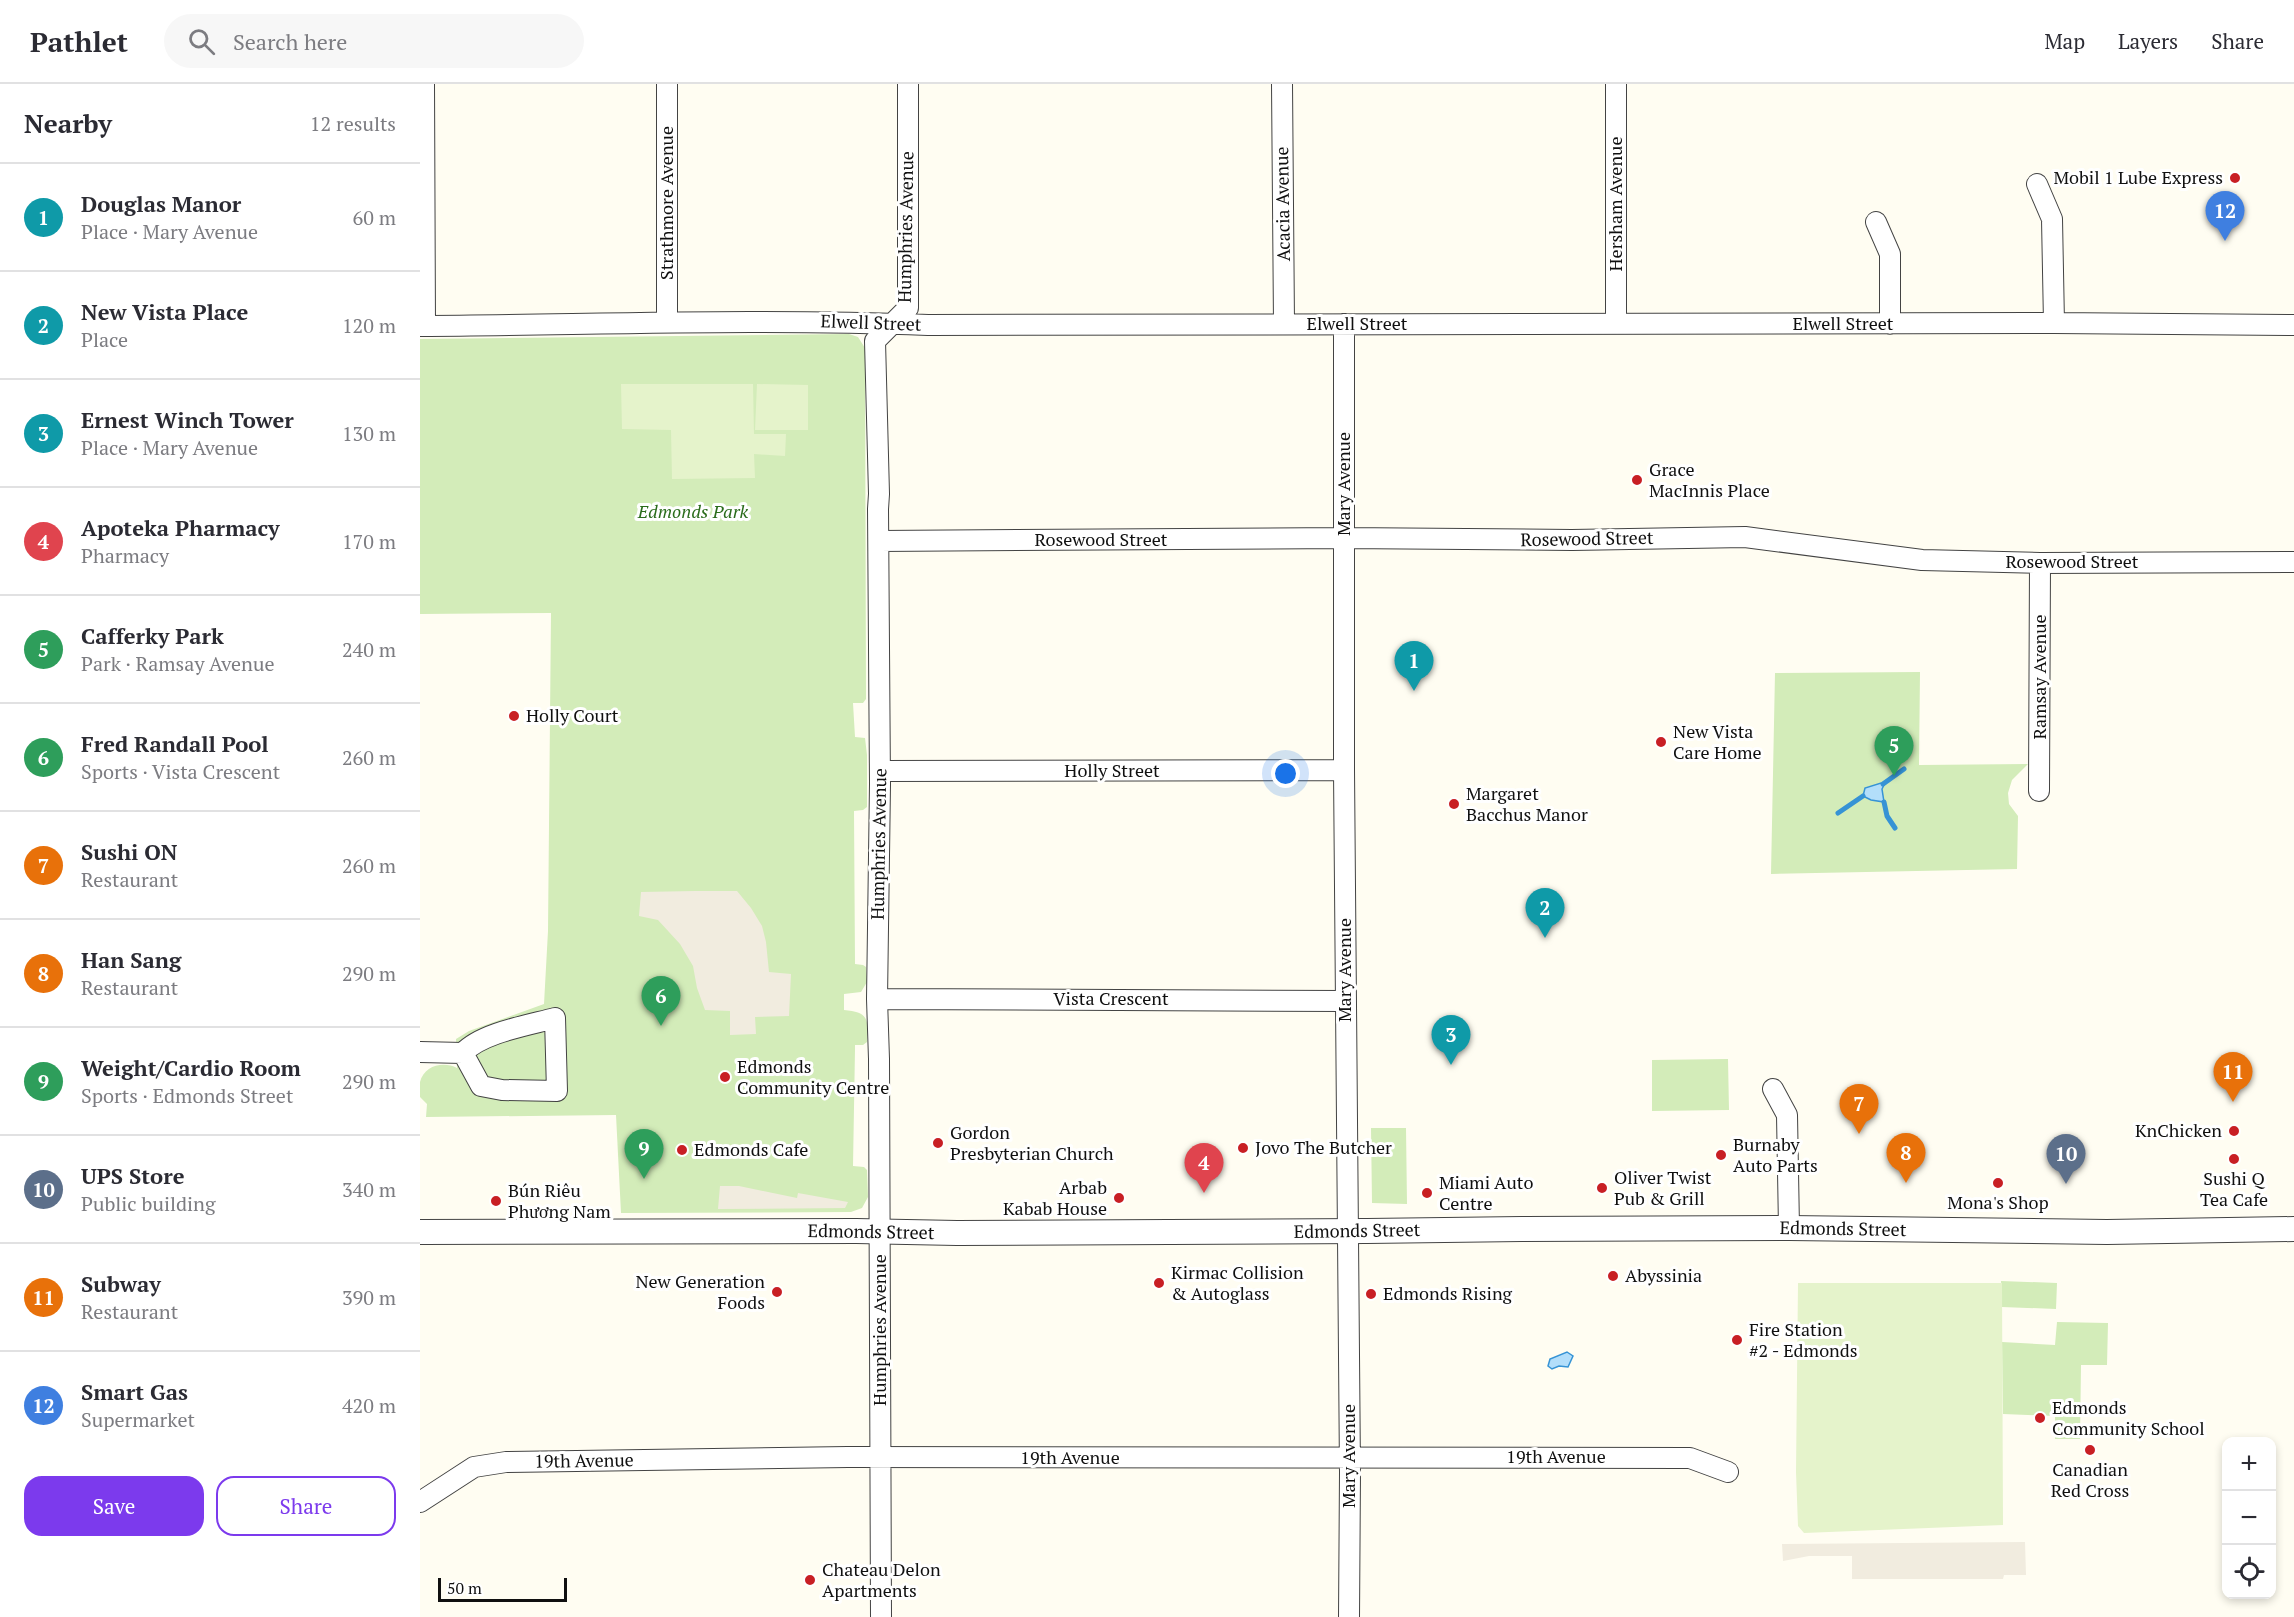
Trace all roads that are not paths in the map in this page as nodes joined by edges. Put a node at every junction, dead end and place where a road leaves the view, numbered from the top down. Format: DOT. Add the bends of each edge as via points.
graph roads {
  1 [pos="424,84"];
  2 [pos="667,84"];
  3 [pos="908,84"];
  4 [pos="1282,84"];
  5 [pos="1616,84"];
  6 [pos="2037,184"];
  7 [pos="1876,222"];
  8 [pos="667,321"];
  9 [pos="2054,323"];
  10 [pos="893,324"];
  11 [pos="1284,324"];
  12 [pos="1344,324"];
  13 [pos="1616,324"];
  14 [pos="1890,324"];
  15 [pos="2294,325"];
  16 [pos="422,326"];
  17 [pos="1344,538"];
  18 [pos="879,541"];
  19 [pos="2294,562"];
  20 [pos="2040,563"];
  21 [pos="1344,770"];
  22 [pos="880,771"];
  23 [pos="2039,791"];
  24 [pos="877,999"];
  25 [pos="1345,1001"];
  26 [pos="420,1052"];
  27 [pos="463,1053"];
  28 [pos="1773,1089"];
  29 [pos="1789,1228"];
  30 [pos="2294,1229"];
  31 [pos="1347,1231"];
  32 [pos="420,1232"];
  33 [pos="879,1232"];
  34 [pos="1349,1457"];
  35 [pos="880,1458"];
  36 [pos="1728,1472"];
  37 [pos="420,1502"];
  38 [pos="881,1617"];
  39 [pos="1349,1617"];
  1 -- 16 [label="street"];
  2 -- 8 [label="street, Strathmore Avenue"];
  3 -- 10 [label="street, Humphries Avenue" via="908,308"];
  4 -- 11 [label="street, Acacia Avenue"];
  5 -- 13 [label="street, Hersham Avenue"];
  6 -- 9 [label="street" via="2052,219"];
  7 -- 14 [label="street" via="1890,254"];
  8 -- 10 [label="street, Elwell Street"];
  8 -- 16 [label="street, Elwell Street"];
  9 -- 14 [label="street, Elwell Street"];
  9 -- 15 [label="street, Elwell Street"];
  10 -- 11 [label="street, Elwell Street"];
  10 -- 18 [label="street, Humphries Avenue" via="875,341"];
  11 -- 12 [label="street, Elwell Street"];
  12 -- 13 [label="street, Elwell Street"];
  12 -- 17 [label="street, Mary Avenue"];
  13 -- 14 [label="street, Elwell Street"];
  17 -- 18 [label="street, Rosewood Street"];
  17 -- 20 [label="street, Rosewood Street" via="1745,537 1922,560"];
  17 -- 21 [label="street, Mary Avenue"];
  18 -- 22 [label="street, Humphries Avenue"];
  19 -- 20 [label="street, Rosewood Street"];
  20 -- 23 [label="street, Ramsay Avenue"];
  21 -- 22 [label="street, Holly Street"];
  21 -- 25 [label="street, Mary Avenue"];
  22 -- 24 [label="street, Humphries Avenue"];
  24 -- 25 [label="street, Vista Crescent"];
  24 -- 33 [label="street, Humphries Avenue"];
  25 -- 31 [label="street, Mary Avenue"];
  26 -- 27 [label="street"];
  27 -- 27 [label="street" via="481,1086 557,1091 555,1018 503,1032"];
  28 -- 29 [label="street" via="1787,1115"];
  29 -- 30 [label="street, Edmonds Street" via="2049,1232"];
  29 -- 31 [label="street, Edmonds Street"];
  31 -- 33 [label="street, Edmonds Street"];
  31 -- 34 [label="street, Mary Avenue"];
  32 -- 33 [label="street, Edmonds Street"];
  33 -- 35 [label="street, Humphries Avenue"];
  34 -- 35 [label="street, 19th Avenue"];
  34 -- 36 [label="street, 19th Avenue" via="1690,1458"];
  34 -- 39 [label="street, Mary Avenue"];
  35 -- 37 [label="street, 19th Avenue" via="506,1462 474,1467"];
  35 -- 38 [label="street, Humphries Avenue"];
}
